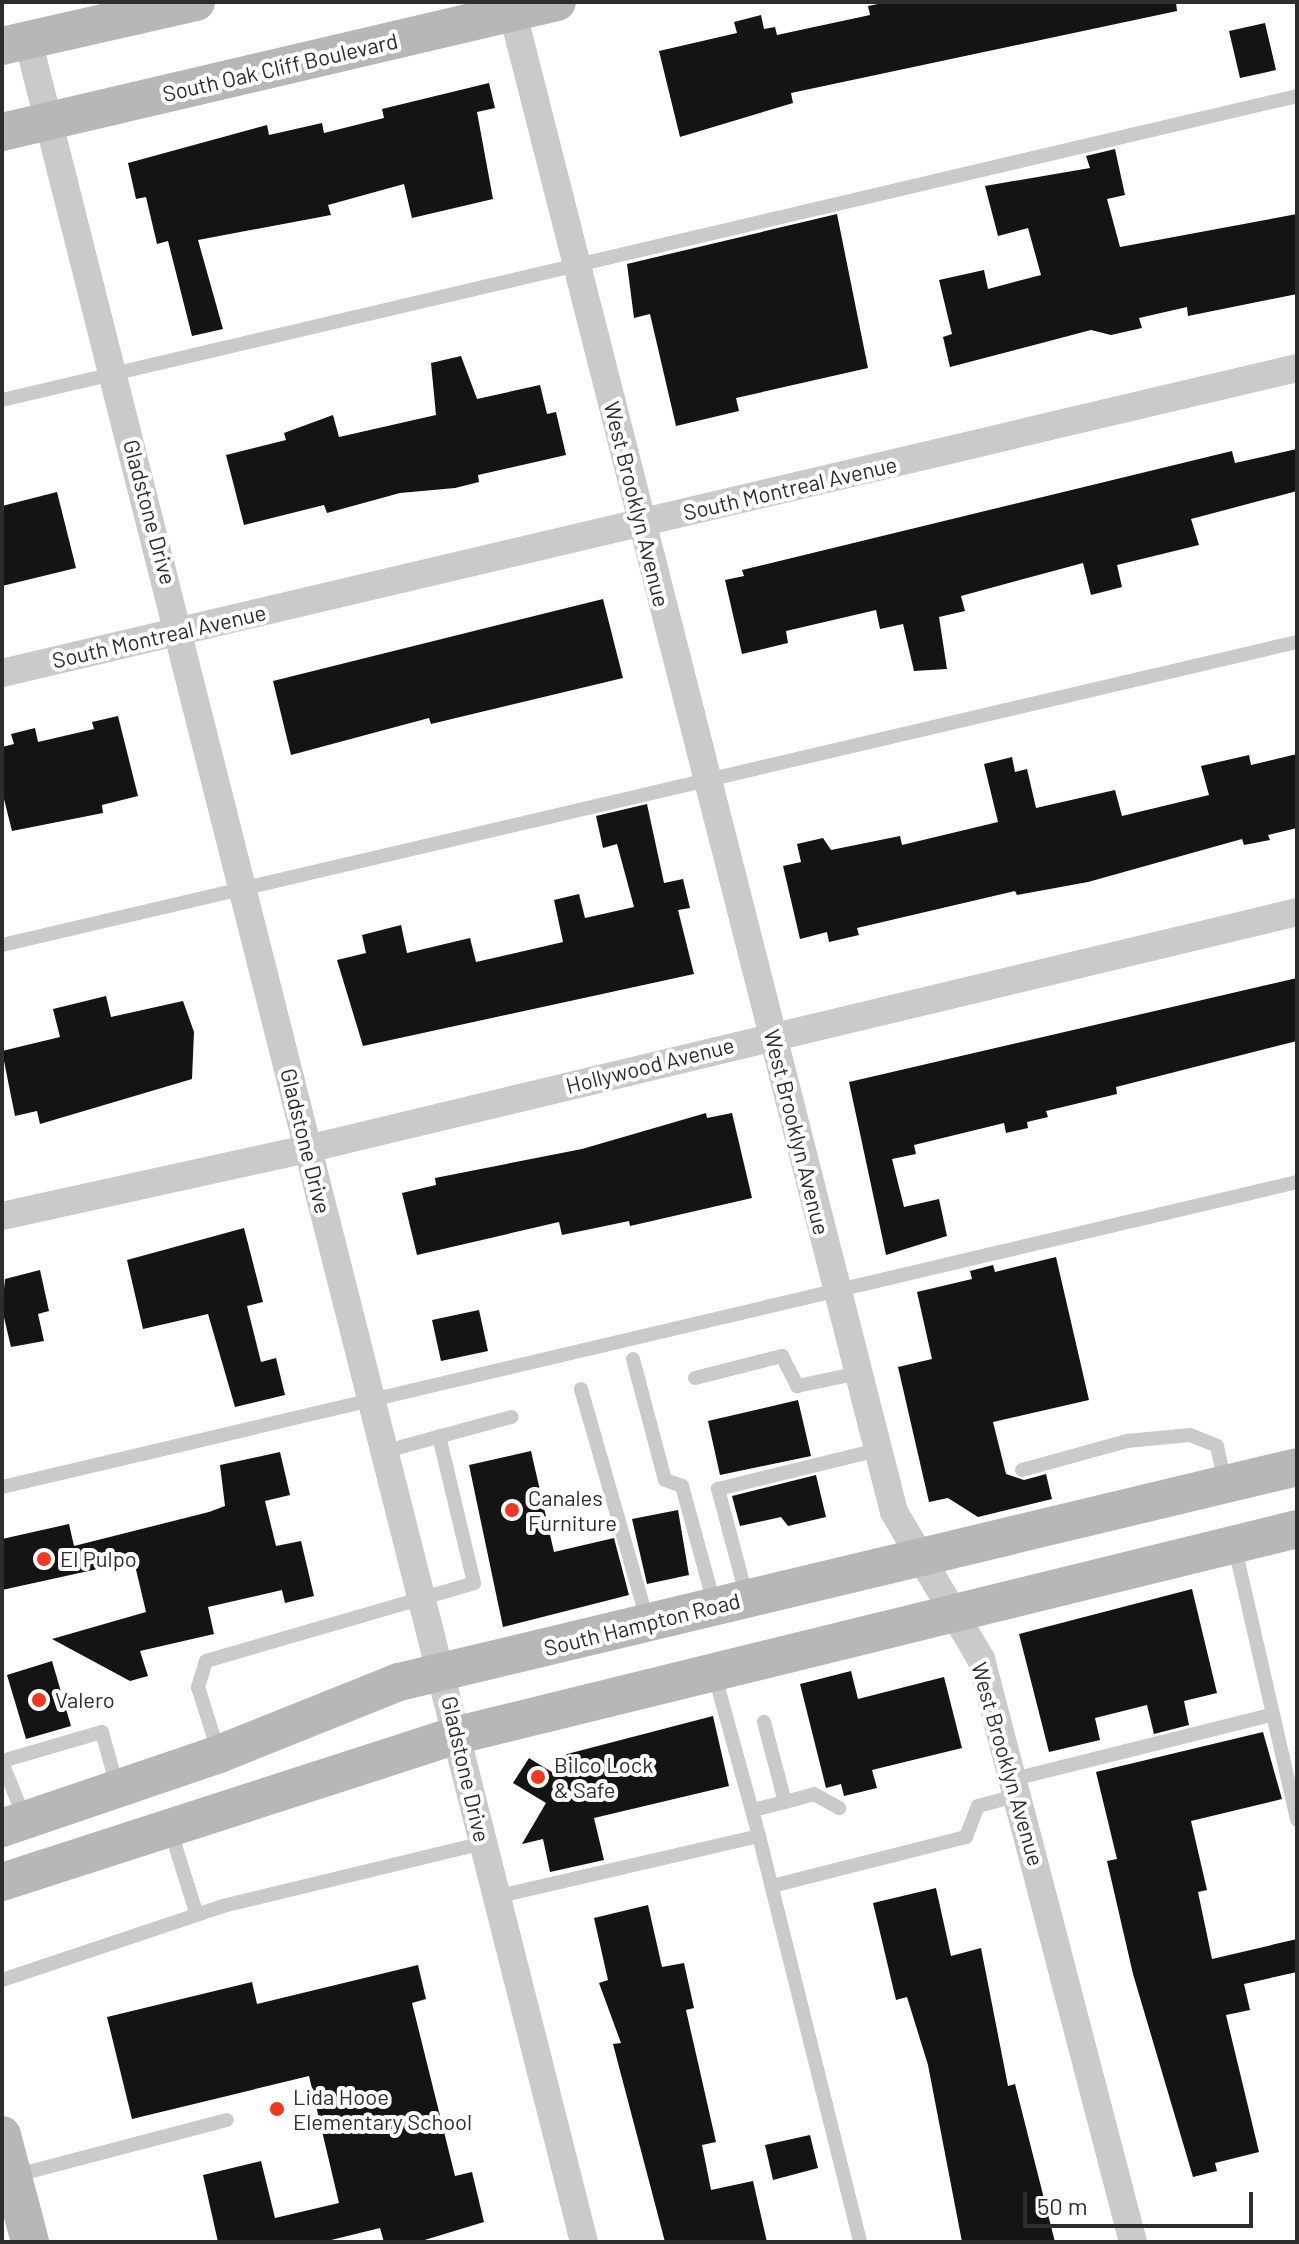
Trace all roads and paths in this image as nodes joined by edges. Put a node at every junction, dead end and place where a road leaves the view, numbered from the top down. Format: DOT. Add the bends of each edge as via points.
graph roads {
  1 [pos="196,2"];
  2 [pos="557,2"];
  3 [pos="511,7"];
  4 [pos="15,43"];
  5 [pos="1297,96"];
  6 [pos="49,121"];
  7 [pos="2,132"];
  8 [pos="577,265"];
  9 [pos="1297,368"];
  10 [pos="113,375"];
  11 [pos="2,400"];
  12 [pos="642,524"];
  13 [pos="182,631"];
  14 [pos="1297,642"];
  15 [pos="2,673"];
  16 [pos="707,779"];
  17 [pos="244,890"];
  18 [pos="1297,912"];
  19 [pos="2,945"];
  20 [pos="772,1034"];
  21 [pos="307,1149"];
  22 [pos="1297,1182"];
  23 [pos="2,1216"];
  24 [pos="838,1290"];
  25 [pos="633,1359"];
  26 [pos="859,1373"];
  27 [pos="695,1378"];
  28 [pos="581,1389"];
  29 [pos="373,1398"];
  30 [pos="511,1417"];
  31 [pos="439,1436"];
  32 [pos="878,1450"];
  33 [pos="386,1451"];
  34 [pos="1297,1467"];
  35 [pos="1022,1470"];
  36 [pos="1226,1484"];
  37 [pos="2,1487"];
  38 [pos="1297,1529"];
  39 [pos="1234,1544"];
  40 [pos="921,1557"];
  41 [pos="423,1597"];
  42 [pos="731,1603"];
  43 [pos="953,1611"];
  44 [pos="648,1623"];
  45 [pos="713,1669"];
  46 [pos="444,1672"];
  47 [pos="1271,1715"];
  48 [pos="764,1722"];
  49 [pos="458,1735"];
  50 [pos="219,1754"];
  51 [pos="2,1762"];
  52 [pos="1016,1787"];
  53 [pos="118,1790"];
  54 [pos="785,1802"];
  55 [pos="839,1808"];
  56 [pos="753,1810"];
  57 [pos="1297,1820"];
  58 [pos="14,1825"];
  59 [pos="169,1829"];
  60 [pos="759,1836"];
  61 [pos="483,1843"];
  62 [pos="2,1882"];
  63 [pos="772,1886"];
  64 [pos="495,1897"];
  65 [pos="197,1915"];
  66 [pos="2,1980"];
  67 [pos="227,2120"];
  68 [pos="5,2151"];
  69 [pos="30,2242"];
  70 [pos="584,2242"];
  71 [pos="860,2242"];
  72 [pos="1133,2242"];
  1 -- 4 [label="main road"];
  2 -- 3 [label="main road, South Oak Cliff Boulevard"];
  3 -- 6 [label="main road, South Oak Cliff Boulevard"];
  3 -- 8 [label="street, West Brooklyn Avenue"];
  4 -- 6 [label="street, Gladstone Drive"];
  5 -- 8 [label="lane"];
  6 -- 7 [label="main road, South Oak Cliff Boulevard"];
  6 -- 10 [label="street, Gladstone Drive"];
  8 -- 10 [label="lane"];
  8 -- 12 [label="street, West Brooklyn Avenue"];
  9 -- 12 [label="street, South Montreal Avenue"];
  10 -- 11 [label="lane"];
  10 -- 13 [label="street, Gladstone Drive"];
  12 -- 13 [label="street, South Montreal Avenue"];
  12 -- 16 [label="street, West Brooklyn Avenue"];
  13 -- 15 [label="street, South Montreal Avenue"];
  13 -- 17 [label="street, Gladstone Drive"];
  14 -- 16 [label="lane"];
  16 -- 17 [label="lane"];
  16 -- 20 [label="street, West Brooklyn Avenue"];
  17 -- 19 [label="lane"];
  17 -- 21 [label="street, Gladstone Drive"];
  18 -- 20 [label="street, Hollywood Avenue"];
  20 -- 21 [label="street, Hollywood Avenue"];
  20 -- 24 [label="street, West Brooklyn Avenue"];
  21 -- 23 [label="street, Hollywood Avenue"];
  21 -- 29 [label="street, Gladstone Drive"];
  22 -- 24 [label="lane"];
  24 -- 26 [label="street, West Brooklyn Avenue"];
  24 -- 29 [label="lane"];
  25 -- 42 [label="lane" via="665,1480 682,1486"];
  26 -- 27 [label="lane" via="797,1386 782,1356"];
  26 -- 32 [label="street, West Brooklyn Avenue"];
  28 -- 44 [label="lane"];
  29 -- 33 [label="street, Gladstone Drive"];
  29 -- 37 [label="lane"];
  30 -- 31 [label="lane"];
  31 -- 33 [label="lane"];
  31 -- 41 [label="lane" via="474,1583"];
  32 -- 40 [label="street, West Brooklyn Avenue" via="894,1512"];
  32 -- 42 [label="lane" via="718,1489"];
  33 -- 41 [label="street, Gladstone Drive"];
  34 -- 36 [label="main road, South Hampton Road"];
  35 -- 36 [label="lane" via="1127,1441 1190,1435 1217,1446"];
  36 -- 40 [label="main road, South Hampton Road" via="1034,1520"];
  38 -- 39 [label="main road"];
  39 -- 43 [label="main road"];
  39 -- 47 [label="lane"];
  40 -- 42 [label="main road, South Hampton Road"];
  40 -- 43 [label="street, West Brooklyn Avenue"];
  41 -- 46 [label="street, Gladstone Drive"];
  41 -- 50 [label="lane" via="206,1661 198,1687"];
  42 -- 44 [label="main road, South Hampton Road"];
  43 -- 45 [label="main road"];
  43 -- 52 [label="street, West Brooklyn Avenue" via="981,1659"];
  44 -- 46 [label="main road, South Hampton Road"];
  45 -- 49 [label="main road"];
  45 -- 56 [label="lane"];
  46 -- 49 [label="street, Gladstone Drive"];
  46 -- 50 [label="main road, South Hampton Road" via="399,1682"];
  47 -- 52 [label="lane"];
  47 -- 57 [label="lane"];
  48 -- 54 [label="lane"];
  49 -- 59 [label="main road"];
  49 -- 61 [label="street, Gladstone Drive"];
  50 -- 53 [label="main road, South Hampton Road"];
  51 -- 53 [label="lane" via="102,1732"];
  51 -- 58 [label="lane"];
  52 -- 63 [label="lane" via="978,1806 966,1837"];
  52 -- 72 [label="street, West Brooklyn Avenue"];
  53 -- 58 [label="main road, South Hampton Road"];
  54 -- 55 [label="lane" via="814,1794"];
  54 -- 56 [label="lane"];
  56 -- 60 [label="lane"];
  59 -- 62 [label="main road"];
  59 -- 65 [label="lane"];
  60 -- 63 [label="lane"];
  60 -- 64 [label="lane"];
  61 -- 64 [label="street, Gladstone Drive"];
  61 -- 65 [label="lane"];
  63 -- 71 [label="lane"];
  64 -- 70 [label="street, Gladstone Drive"];
  65 -- 66 [label="lane"];
  67 -- 68 [label="lane"];
  68 -- 69 [label="main road"];
}
